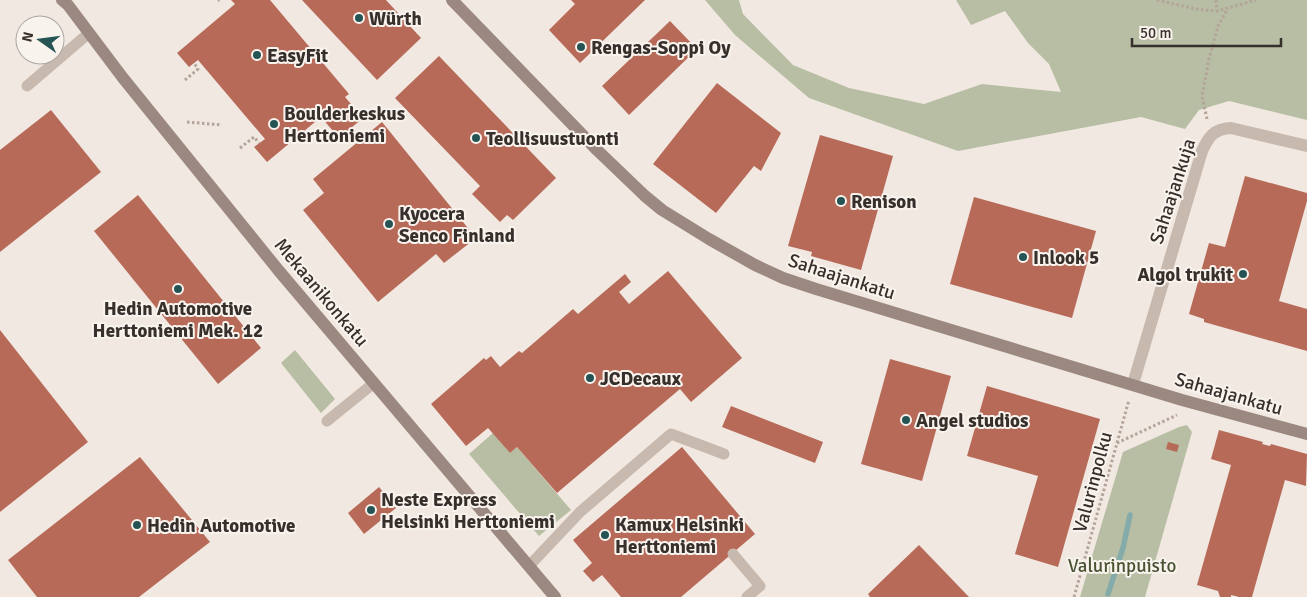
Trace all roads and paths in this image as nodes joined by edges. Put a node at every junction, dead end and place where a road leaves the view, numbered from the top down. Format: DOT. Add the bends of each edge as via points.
graph roads {
  1 [pos="452,0"];
  2 [pos="1157,0"];
  3 [pos="1216,0"];
  4 [pos="1256,0"];
  5 [pos="65,2"];
  6 [pos="1228,8"];
  7 [pos="1217,11"];
  8 [pos="89,33"];
  9 [pos="194,63"];
  10 [pos="186,80"];
  11 [pos="28,86"];
  12 [pos="1207,120"];
  13 [pos="186,122"];
  14 [pos="222,124"];
  15 [pos="259,143"];
  16 [pos="1307,146"];
  17 [pos="240,148"];
  18 [pos="374,384"];
  19 [pos="1133,384"];
  20 [pos="1128,402"];
  21 [pos="1177,416"];
  22 [pos="327,421"];
  23 [pos="1307,434"];
  24 [pos="1117,444"];
  25 [pos="724,454"];
  26 [pos="732,554"];
  27 [pos="529,566"];
  28 [pos="555,597"];
  29 [pos="747,597"];
  30 [pos="1074,597"];
  1 -- 19 [label="main road, Sahaajankatu" via="644,196 709,239 783,278"];
  2 -- 7 [label="path"];
  3 -- 7 [label="path"];
  4 -- 6 [label="path"];
  5 -- 8 [label="main road, Mekaanikonkatu"];
  6 -- 7 [label="path"];
  6 -- 12 [label="path" via="1218,26 1202,96"];
  8 -- 11 [label="lane"];
  8 -- 18 [label="main road, Mekaanikonkatu" via="279,271"];
  9 -- 10 [label="path" via="198,69"];
  13 -- 14 [label="path"];
  15 -- 17 [label="path" via="254,137"];
  16 -- 19 [label="street, Sahaajankuja" via="1231,128 1219,129 1207,141"];
  18 -- 22 [label="lane"];
  18 -- 27 [label="main road, Mekaanikonkatu"];
  19 -- 23 [label="main road, Sahaajankatu"];
  20 -- 24 [label="path, Valurinpolku"];
  21 -- 24 [label="path"];
  24 -- 30 [label="path, Valurinpolku"];
  25 -- 27 [label="lane" via="671,434 580,512"];
  26 -- 29 [label="lane" via="760,586"];
  27 -- 28 [label="main road, Mekaanikonkatu"];
}
